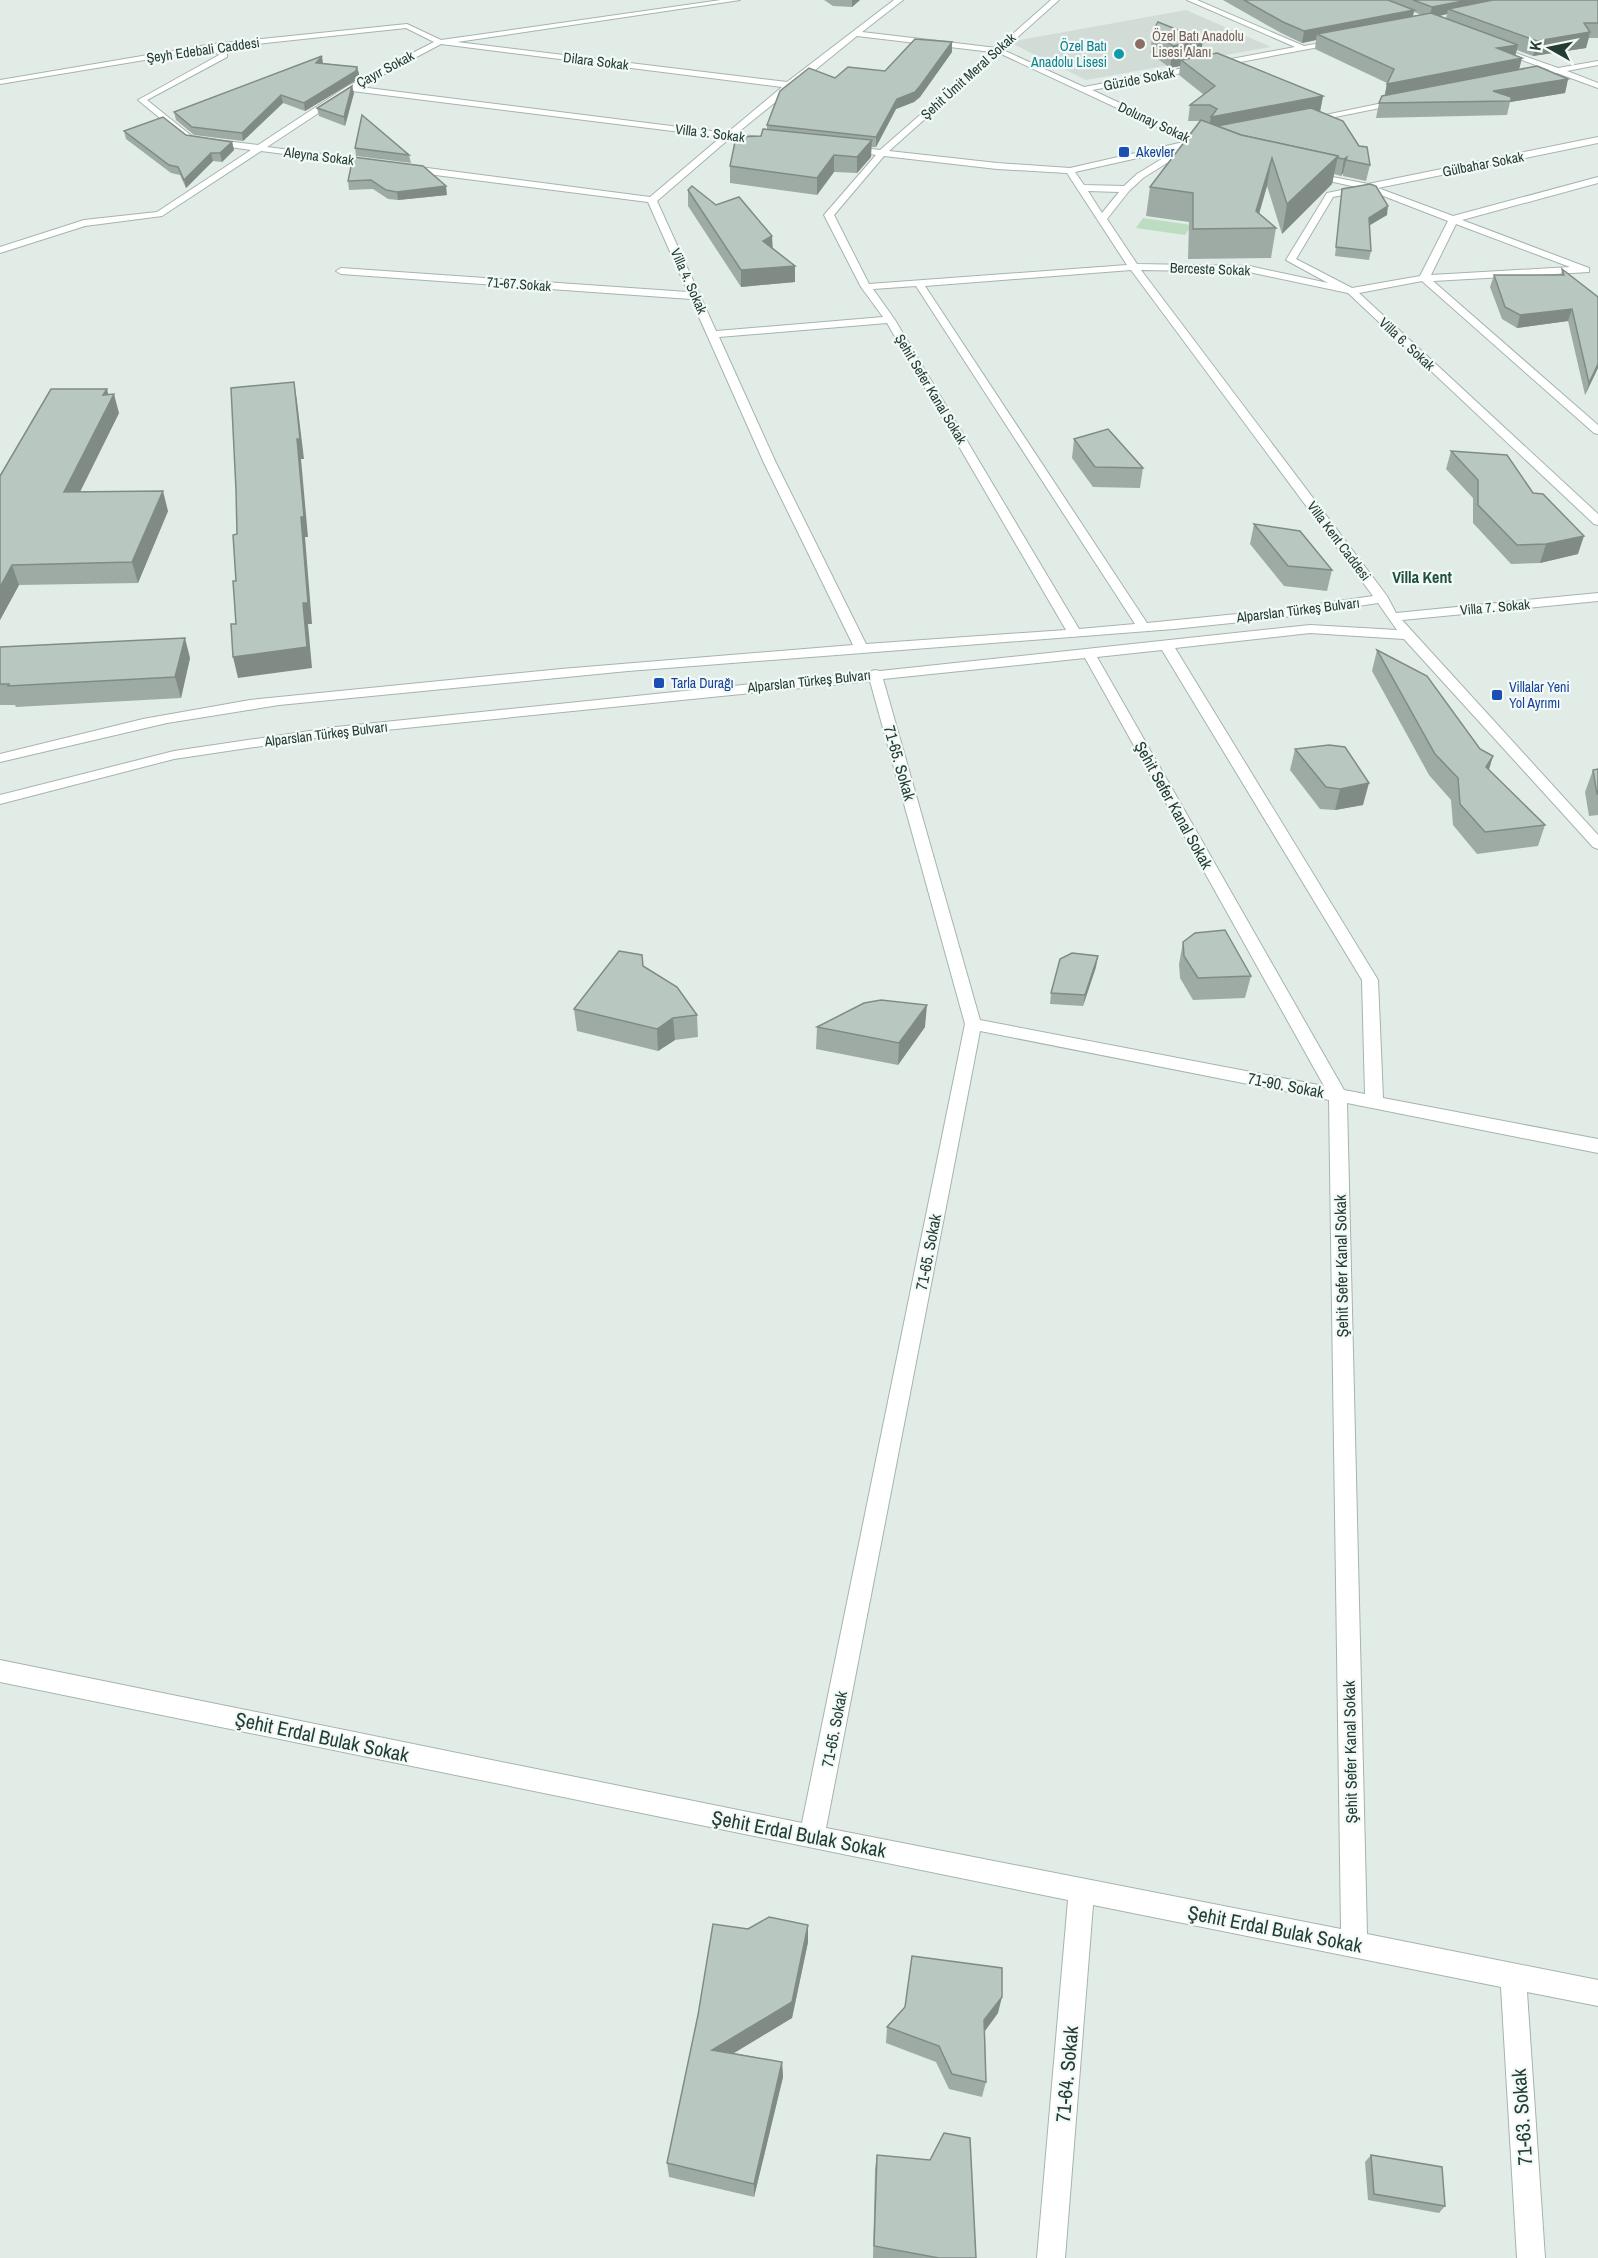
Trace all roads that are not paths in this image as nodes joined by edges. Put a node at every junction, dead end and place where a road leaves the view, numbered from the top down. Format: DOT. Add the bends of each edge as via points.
graph roads {
  1 [pos="736,0"];
  2 [pos="899,0"];
  3 [pos="1055,0"];
  4 [pos="1191,0"];
  5 [pos="407,26"];
  6 [pos="857,34"];
  7 [pos="1349,39"];
  8 [pos="440,42"];
  9 [pos="1483,43"];
  10 [pos="213,46"];
  11 [pos="1304,48"];
  12 [pos="998,50"];
  13 [pos="1598,63"];
  14 [pos="1558,71"];
  15 [pos="1523,78"];
  16 [pos="0,82"];
  17 [pos="789,85"];
  18 [pos="1598,86"];
  19 [pos="351,88"];
  20 [pos="1085,89"];
  21 [pos="1418,98"];
  22 [pos="1300,121"];
  23 [pos="729,136"];
  24 [pos="1218,137"];
  25 [pos="1598,140"];
  26 [pos="776,141"];
  27 [pos="1194,141"];
  28 [pos="835,148"];
  29 [pos="1213,148"];
  30 [pos="261,149"];
  31 [pos="882,153"];
  32 [pos="1100,164"];
  33 [pos="1120,170"];
  34 [pos="1070,171"];
  35 [pos="1299,172"];
  36 [pos="1598,180"];
  37 [pos="1368,187"];
  38 [pos="1081,188"];
  39 [pos="1126,189"];
  40 [pos="652,200"];
  41 [pos="1102,219"];
  42 [pos="1454,219"];
  43 [pos="44,235"];
  44 [pos="11,236"];
  45 [pos="0,250"];
  46 [pos="1134,267"];
  47 [pos="1598,267"];
  48 [pos="1586,270"];
  49 [pos="341,271"];
  50 [pos="1424,278"];
  51 [pos="1598,279"];
  52 [pos="918,282"];
  53 [pos="867,287"];
  54 [pos="1351,291"];
  55 [pos="696,296"];
  56 [pos="890,320"];
  57 [pos="712,334"];
  58 [pos="1598,431"];
  59 [pos="1598,521"];
  60 [pos="1598,597"];
  61 [pos="1382,599"];
  62 [pos="1392,617"];
  63 [pos="1143,627"];
  64 [pos="1075,633"];
  65 [pos="1409,635"];
  66 [pos="1166,645"];
  67 [pos="862,649"];
  68 [pos="1089,654"];
  69 [pos="875,675"];
  70 [pos="0,758"];
  71 [pos="0,800"];
  72 [pos="1598,844"];
  73 [pos="973,1024"];
  74 [pos="1338,1095"];
  75 [pos="1374,1102"];
  76 [pos="1598,1146"];
  77 [pos="0,1671"];
  78 [pos="812,1837"];
  79 [pos="1082,1890"];
  80 [pos="1354,1944"];
  81 [pos="1514,1977"];
  82 [pos="1598,1993"];
  83 [pos="1052,2258"];
  84 [pos="1531,2258"];
  1 -- 8 [label="street, Çayır Sokak"];
  2 -- 6 [label="street"];
  3 -- 12 [label="street, Şehit Ümit Meral Sokak"];
  4 -- 11 [label="street"];
  5 -- 8 [label="street, Dilara Sokak"];
  5 -- 10 [label="street, Şeyh Edebali Caddesi"];
  6 -- 12 [label="street, Dolunay Sokak"];
  6 -- 17 [label="street"];
  7 -- 11 [label="street, Güzide Sokak"];
  8 -- 17 [label="street, Dilara Sokak"];
  8 -- 19 [label="street, Çayır Sokak"];
  9 -- 14 [label="street"];
  10 -- 16 [label="street, Şeyh Edebali Caddesi"];
  10 -- 30 [label="street, Aleyna Sokak" via="224,55 142,100 191,139"];
  11 -- 20 [label="street, Güzide Sokak"];
  12 -- 20 [label="street, Dolunay Sokak"];
  12 -- 31 [label="street, Şehit Ümit Meral Sokak"];
  13 -- 14 [label="street"];
  14 -- 15 [label="street"];
  14 -- 18 [label="street"];
  17 -- 23 [label="street"];
  19 -- 23 [label="street, Villa 3. Sokak"];
  19 -- 30 [label="street, Çayır Sokak"];
  20 -- 27 [label="street, Dolunay Sokak"];
  21 -- 22 [label="street"];
  23 -- 26 [label="street, Villa 3. Sokak"];
  23 -- 40 [label="street"];
  24 -- 27 [label="street"];
  25 -- 37 [label="street, Gülbahar Sokak"];
  27 -- 29 [label="street, Dolunay Sokak"];
  27 -- 32 [label="street"];
  27 -- 39 [label="street" via="1135,174"];
  28 -- 31 [label="street"];
  30 -- 40 [label="street, Aleyna Sokak"];
  30 -- 43 [label="street, Çayır Sokak" via="159,214 84,223"];
  31 -- 34 [label="street"];
  31 -- 53 [label="street, Şehit Sefer Kanal Sokak" via="829,215"];
  32 -- 33 [label="street"];
  32 -- 34 [label="street"];
  34 -- 38 [label="street, Villa Kent Caddesi"];
  35 -- 37 [label="street"];
  36 -- 42 [label="street"];
  37 -- 42 [label="street"];
  37 -- 54 [label="street, Villa 6. Sokak" via="1330,195 1291,260"];
  38 -- 39 [label="street"];
  38 -- 41 [label="street, Villa Kent Caddesi"];
  39 -- 41 [label="street"];
  40 -- 55 [label="street, Villa 4. Sokak"];
  41 -- 46 [label="street, Villa Kent Caddesi"];
  42 -- 48 [label="street"];
  42 -- 50 [label="street"];
  43 -- 44 [label="street"];
  43 -- 45 [label="street, Çayır Sokak"];
  46 -- 52 [label="street, Berceste Sokak"];
  46 -- 54 [label="street, Berceste Sokak" via="1249,269"];
  46 -- 61 [label="street, Villa Kent Caddesi"];
  47 -- 48 [label="street, Berceste Sokak"];
  48 -- 50 [label="street, Berceste Sokak"];
  48 -- 51 [label="street"];
  49 -- 55 [label="street, 71-67.Sokak"];
  50 -- 54 [label="street, Berceste Sokak"];
  50 -- 58 [label="street"];
  52 -- 53 [label="street, Berceste Sokak"];
  52 -- 63 [label="street"];
  53 -- 56 [label="street, Şehit Sefer Kanal Sokak"];
  54 -- 59 [label="street, Villa 6. Sokak"];
  55 -- 57 [label="street, Villa 4. Sokak"];
  56 -- 57 [label="street"];
  56 -- 64 [label="street, Şehit Sefer Kanal Sokak"];
  57 -- 67 [label="street, Villa 4. Sokak" via="770,463"];
  60 -- 62 [label="street, Villa 7. Sokak"];
  61 -- 62 [label="street, Villa Kent Caddesi"];
  61 -- 63 [label="street, Alparslan Türkeş Bulvarı"];
  62 -- 65 [label="street, Villa Kent Caddesi"];
  63 -- 64 [label="street, Alparslan Türkeş Bulvarı"];
  64 -- 67 [label="street, Alparslan Türkeş Bulvarı"];
  65 -- 66 [label="street, Alparslan Türkeş Bulvarı" via="1310,629"];
  65 -- 72 [label="street, Villa Kent Caddesi"];
  66 -- 68 [label="street, Alparslan Türkeş Bulvarı"];
  66 -- 75 [label="street" via="1370,980"];
  67 -- 70 [label="street, Alparslan Türkeş Bulvarı" via="504,678 254,704 160,720"];
  68 -- 69 [label="street, Alparslan Türkeş Bulvarı"];
  68 -- 74 [label="street, Şehit Sefer Kanal Sokak"];
  69 -- 71 [label="street, Alparslan Türkeş Bulvarı" via="174,754"];
  69 -- 73 [label="street, 71-65. Sokak"];
  73 -- 74 [label="street, 71-90. Sokak"];
  73 -- 78 [label="street, 71-65. Sokak"];
  74 -- 75 [label="street, 71-90. Sokak"];
  74 -- 80 [label="street, Şehit Sefer Kanal Sokak"];
  75 -- 76 [label="street, 71-90. Sokak"];
  77 -- 78 [label="street, Şehit Erdal Bulak Sokak"];
  78 -- 79 [label="street, Şehit Erdal Bulak Sokak"];
  79 -- 80 [label="street, Şehit Erdal Bulak Sokak"];
  79 -- 83 [label="street, 71-64. Sokak"];
  80 -- 81 [label="street, Şehit Erdal Bulak Sokak"];
  81 -- 82 [label="street, Şehit Erdal Bulak Sokak"];
  81 -- 84 [label="street, 71-63. Sokak"];
}
